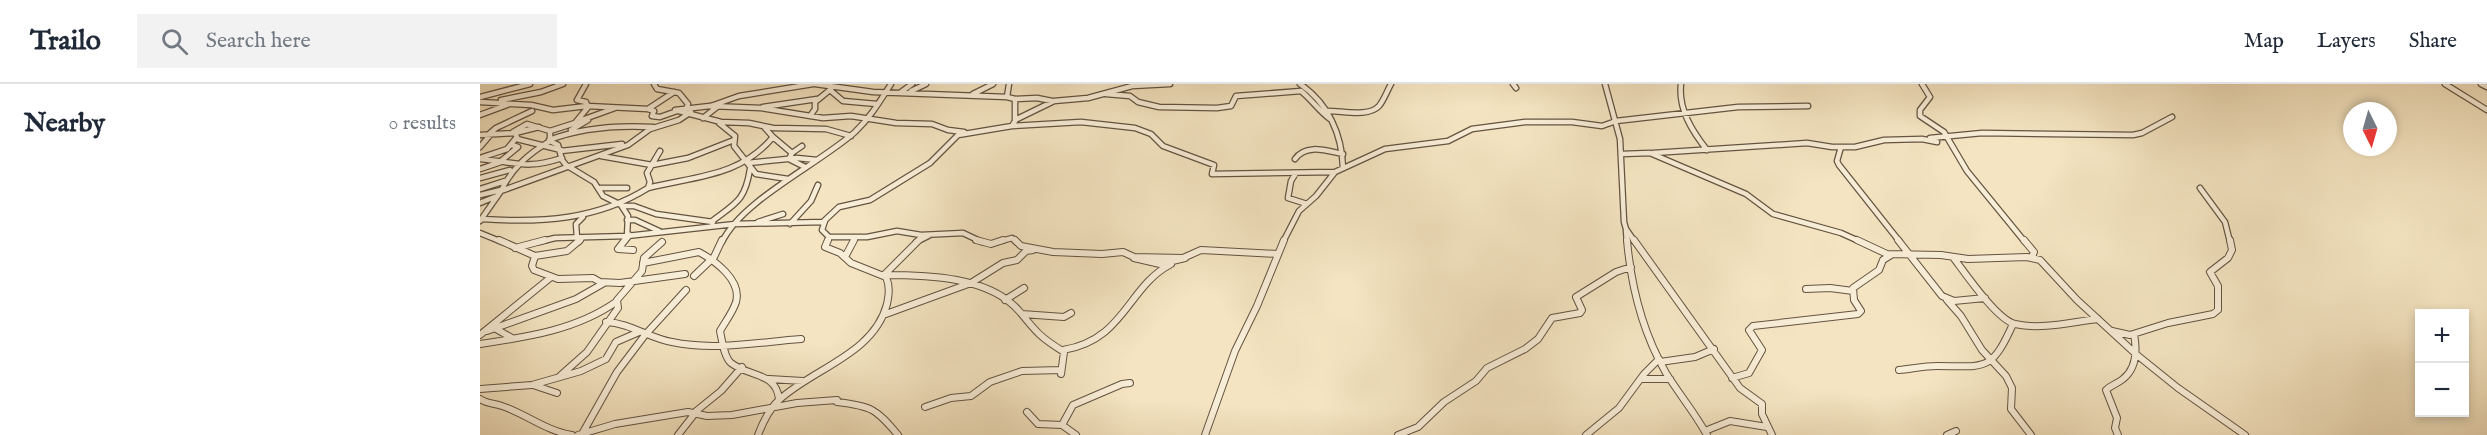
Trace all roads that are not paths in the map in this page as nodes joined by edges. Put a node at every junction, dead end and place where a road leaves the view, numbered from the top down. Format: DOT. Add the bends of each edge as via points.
graph roads {
  1 [pos="530,84"];
  2 [pos="563,84"];
  3 [pos="586,84"];
  4 [pos="654,84"];
  5 [pos="776,84"];
  6 [pos="814,84"];
  7 [pos="852,84"];
  8 [pos="891,84"];
  9 [pos="912,84"];
  10 [pos="926,84"];
  11 [pos="993,84"];
  12 [pos="1009,84"];
  13 [pos="1170,84"];
  14 [pos="1294,84"];
  15 [pos="1300,84"];
  16 [pos="1391,84"];
  17 [pos="1605,84"];
  18 [pos="1681,84"];
  19 [pos="1922,84"];
  20 [pos="2445,84"];
  21 [pos="2481,84"];
  22 [pos="1121,87"];
  23 [pos="2487,87"];
  24 [pos="833,88"];
  25 [pos="841,89"];
  26 [pos="1300,91"];
  27 [pos="541,92"];
  28 [pos="674,92"];
  29 [pos="752,93"];
  30 [pos="886,93"];
  31 [pos="900,93"];
  32 [pos="907,93"];
  33 [pos="1106,94"];
  34 [pos="972,95"];
  35 [pos="1007,97"];
  36 [pos="1133,97"];
  37 [pos="817,99"];
  38 [pos="1015,99"];
  39 [pos="480,100"];
  40 [pos="1054,101"];
  41 [pos="491,102"];
  42 [pos="514,103"];
  43 [pos="877,104"];
  44 [pos="531,105"];
  45 [pos="588,106"];
  46 [pos="710,106"];
  47 [pos="1808,106"];
  48 [pos="616,107"];
  49 [pos="687,107"];
  50 [pos="698,107"];
  51 [pos="717,107"];
  52 [pos="480,108"];
  53 [pos="761,108"];
  54 [pos="648,109"];
  55 [pos="2487,110"];
  56 [pos="532,111"];
  57 [pos="677,111"];
  58 [pos="1326,111"];
  59 [pos="691,113"];
  60 [pos="1686,114"];
  61 [pos="480,116"];
  62 [pos="810,116"];
  63 [pos="869,117"];
  64 [pos="2172,117"];
  65 [pos="703,118"];
  66 [pos="589,119"];
  67 [pos="1330,119"];
  68 [pos="579,121"];
  69 [pos="1616,121"];
  70 [pos="718,122"];
  71 [pos="1014,123"];
  72 [pos="655,127"];
  73 [pos="765,128"];
  74 [pos="550,131"];
  75 [pos="966,133"];
  76 [pos="490,134"];
  77 [pos="564,134"];
  78 [pos="480,135"];
  79 [pos="515,135"];
  80 [pos="851,136"];
  81 [pos="1946,136"];
  82 [pos="773,137"];
  83 [pos="1922,139"];
  84 [pos="550,140"];
  85 [pos="734,140"];
  86 [pos="634,142"];
  87 [pos="1937,142"];
  88 [pos="512,145"];
  89 [pos="541,146"];
  90 [pos="802,146"];
  91 [pos="480,147"];
  92 [pos="1841,147"];
  93 [pos="1707,150"];
  94 [pos="660,151"];
  95 [pos="792,153"];
  96 [pos="1650,153"];
  97 [pos="561,154"];
  98 [pos="1343,154"];
  99 [pos="1622,154"];
  100 [pos="599,155"];
  101 [pos="480,158"];
  102 [pos="789,159"];
  103 [pos="815,159"];
  104 [pos="1295,159"];
  105 [pos="503,161"];
  106 [pos="748,164"];
  107 [pos="798,164"];
  108 [pos="652,165"];
  109 [pos="805,167"];
  110 [pos="514,168"];
  111 [pos="569,168"];
  112 [pos="1343,168"];
  113 [pos="480,169"];
  114 [pos="1335,172"];
  115 [pos="1296,173"];
  116 [pos="490,175"];
  117 [pos="788,179"];
  118 [pos="481,180"];
  119 [pos="505,181"];
  120 [pos="818,185"];
  121 [pos="600,188"];
  122 [pos="627,188"];
  123 [pos="648,188"];
  124 [pos="2200,188"];
  125 [pos="480,189"];
  126 [pos="500,192"];
  127 [pos="480,195"];
  128 [pos="480,203"];
  129 [pos="1307,204"];
  130 [pos="622,206"];
  131 [pos="783,214"];
  132 [pos="584,215"];
  133 [pos="481,220"];
  134 [pos="627,220"];
  135 [pos="825,221"];
  136 [pos="713,222"];
  137 [pos="735,224"];
  138 [pos="754,224"];
  139 [pos="790,224"];
  140 [pos="701,227"];
  141 [pos="1626,229"];
  142 [pos="660,231"];
  143 [pos="480,233"];
  144 [pos="932,234"];
  145 [pos="629,235"];
  146 [pos="829,237"];
  147 [pos="580,238"];
  148 [pos="855,238"];
  149 [pos="662,242"];
  150 [pos="515,248"];
  151 [pos="633,250"];
  152 [pos="1035,250"];
  153 [pos="1278,254"];
  154 [pos="1891,255"];
  155 [pos="535,256"];
  156 [pos="1130,256"];
  157 [pos="1909,256"];
  158 [pos="845,257"];
  159 [pos="1953,257"];
  160 [pos="1185,258"];
  161 [pos="2032,258"];
  162 [pos="711,260"];
  163 [pos="643,263"];
  164 [pos="1171,264"];
  165 [pos="1631,267"];
  166 [pos="685,274"];
  167 [pos="884,274"];
  168 [pos="694,276"];
  169 [pos="550,278"];
  170 [pos="604,282"];
  171 [pos="634,282"];
  172 [pos="971,283"];
  173 [pos="1024,288"];
  174 [pos="1806,289"];
  175 [pos="686,290"];
  176 [pos="1852,291"];
  177 [pos="1985,297"];
  178 [pos="1005,300"];
  179 [pos="1947,300"];
  180 [pos="616,302"];
  181 [pos="1071,313"];
  182 [pos="886,314"];
  183 [pos="1022,314"];
  184 [pos="2098,319"];
  185 [pos="606,322"];
  186 [pos="2013,324"];
  187 [pos="496,328"];
  188 [pos="488,331"];
  189 [pos="2110,331"];
  190 [pos="643,333"];
  191 [pos="2134,334"];
  192 [pos="480,335"];
  193 [pos="513,338"];
  194 [pos="801,339"];
  195 [pos="480,344"];
  196 [pos="725,344"];
  197 [pos="1063,350"];
  198 [pos="1714,350"];
  199 [pos="2137,355"];
  200 [pos="1991,359"];
  201 [pos="1660,360"];
  202 [pos="742,367"];
  203 [pos="1899,370"];
  204 [pos="560,376"];
  205 [pos="1732,378"];
  206 [pos="769,379"];
  207 [pos="1640,379"];
  208 [pos="1670,379"];
  209 [pos="803,381"];
  210 [pos="1130,383"];
  211 [pos="532,384"];
  212 [pos="480,389"];
  213 [pos="557,393"];
  214 [pos="480,399"];
  215 [pos="778,400"];
  216 [pos="773,407"];
  217 [pos="925,407"];
  218 [pos="695,412"];
  219 [pos="1027,412"];
  220 [pos="1062,425"];
  221 [pos="1767,427"];
  222 [pos="1956,431"];
  223 [pos="1706,433"];
  224 [pos="572,435"];
  225 [pos="580,435"];
  226 [pos="678,435"];
  227 [pos="758,435"];
  228 [pos="898,435"];
  229 [pos="1076,435"];
  230 [pos="1204,435"];
  231 [pos="1398,435"];
  232 [pos="1586,435"];
  233 [pos="1772,435"];
  234 [pos="1947,435"];
  235 [pos="2031,435"];
  236 [pos="2118,435"];
  237 [pos="2245,435"];
  1 -- 39 [label="street"];
  2 -- 27 [label="street"];
  3 -- 45 [label="street" via="577,100"];
  4 -- 28 [label="street" via="657,89"];
  5 -- 29 [label="street"];
  6 -- 24 [label="street"];
  6 -- 29 [label="street"];
  7 -- 25 [label="street"];
  8 -- 30 [label="street"];
  9 -- 31 [label="street"];
  10 -- 32 [label="street"];
  11 -- 34 [label="street"];
  12 -- 35 [label="street"];
  13 -- 22 [label="street"];
  14 -- 26 [label="street"];
  15 -- 58 [label="street" via="1317,96"];
  16 -- 58 [label="street" via="1374,110"];
  17 -- 69 [label="street"];
  18 -- 60 [label="street" via="1679,95"];
  19 -- 81 [label="street" via="1930,97 1920,116"];
  20 -- 55 [label="street"];
  21 -- 23 [label="street"];
  22 -- 33 [label="street"];
  22 -- 36 [label="street"];
  24 -- 25 [label="street"];
  24 -- 37 [label="street"];
  24 -- 43 [label="street" via="843,101"];
  25 -- 30 [label="street"];
  26 -- 36 [label="street" via="1236,96 1233,104 1223,108 1159,107"];
  26 -- 67 [label="street"];
  27 -- 41 [label="street"];
  27 -- 44 [label="street"];
  28 -- 49 [label="street" via="683,97"];
  28 -- 54 [label="street"];
  29 -- 46 [label="street"];
  30 -- 31 [label="street"];
  30 -- 43 [label="street"];
  31 -- 32 [label="street"];
  32 -- 34 [label="street"];
  33 -- 36 [label="street"];
  33 -- 40 [label="street"];
  34 -- 35 [label="street"];
  35 -- 38 [label="street"];
  37 -- 53 [label="street"];
  37 -- 62 [label="street"];
  38 -- 40 [label="street"];
  38 -- 71 [label="street"];
  39 -- 41 [label="street"];
  40 -- 71 [label="street"];
  41 -- 42 [label="street"];
  41 -- 52 [label="street"];
  42 -- 44 [label="street"];
  42 -- 61 [label="street"];
  43 -- 63 [label="street"];
  44 -- 45 [label="street" via="557,110"];
  45 -- 48 [label="street"];
  45 -- 68 [label="street"];
  46 -- 50 [label="street"];
  46 -- 51 [label="street"];
  47 -- 60 [label="street" via="1738,107"];
  48 -- 54 [label="street"];
  48 -- 66 [label="street"];
  49 -- 50 [label="street"];
  49 -- 57 [label="street"];
  50 -- 59 [label="street"];
  51 -- 53 [label="street"];
  51 -- 65 [label="street"];
  53 -- 62 [label="street"];
  54 -- 57 [label="street" via="656,117"];
  56 -- 76 [label="street"];
  57 -- 59 [label="street"];
  58 -- 67 [label="street"];
  59 -- 65 [label="street"];
  59 -- 72 [label="street"];
  60 -- 69 [label="street"];
  60 -- 93 [label="street"];
  62 -- 63 [label="street"];
  63 -- 75 [label="street" via="932,124"];
  63 -- 80 [label="street"];
  64 -- 81 [label="street" via="2133,135"];
  65 -- 70 [label="street"];
  66 -- 68 [label="street"];
  66 -- 77 [label="street"];
  67 -- 98 [label="street"];
  68 -- 74 [label="street"];
  69 -- 99 [label="street"];
  69 -- 112 [label="street" via="1602,126 1525,122 1472,129 1440,143 1385,149"];
  70 -- 73 [label="street"];
  70 -- 85 [label="street" via="735,136"];
  71 -- 75 [label="street"];
  71 -- 115 [label="street" via="1119,125 1151,134 1163,146 1214,165 1212,174"];
  72 -- 77 [label="street" via="614,126"];
  72 -- 86 [label="street"];
  73 -- 80 [label="street" via="826,129"];
  73 -- 82 [label="street"];
  74 -- 79 [label="street" via="539,127"];
  74 -- 84 [label="street"];
  75 -- 135 [label="street" via="954,137 930,163 870,200 838,207"];
  76 -- 78 [label="street"];
  76 -- 79 [label="street"];
  76 -- 91 [label="street"];
  77 -- 84 [label="street"];
  79 -- 88 [label="street"];
  79 -- 89 [label="street"];
  80 -- 103 [label="street"];
  81 -- 83 [label="street"];
  81 -- 161 [label="street" via="1967,171 2032,249"];
  82 -- 95 [label="street"];
  82 -- 106 [label="street"];
  83 -- 87 [label="street"];
  83 -- 92 [label="street"];
  84 -- 89 [label="street"];
  84 -- 97 [label="street" via="558,145"];
  85 -- 106 [label="street" via="734,146"];
  85 -- 108 [label="street" via="688,158"];
  86 -- 97 [label="street"];
  86 -- 100 [label="street"];
  88 -- 101 [label="street"];
  88 -- 105 [label="street" via="518,147"];
  89 -- 97 [label="street"];
  89 -- 110 [label="street"];
  90 -- 95 [label="street"];
  92 -- 93 [label="street" via="1808,143"];
  92 -- 157 [label="street" via="1839,165"];
  93 -- 96 [label="street"];
  94 -- 108 [label="street"];
  95 -- 102 [label="street"];
  96 -- 99 [label="street"];
  96 -- 154 [label="street" via="1746,194 1773,214 1841,233"];
  97 -- 110 [label="street" via="540,165"];
  97 -- 111 [label="street"];
  98 -- 104 [label="street" via="1308,149"];
  98 -- 112 [label="street"];
  99 -- 141 [label="street"];
  100 -- 108 [label="street"];
  100 -- 111 [label="street"];
  101 -- 105 [label="street"];
  102 -- 103 [label="street"];
  102 -- 106 [label="street"];
  102 -- 107 [label="street"];
  103 -- 107 [label="street"];
  103 -- 109 [label="street"];
  105 -- 110 [label="street"];
  105 -- 113 [label="street"];
  105 -- 116 [label="street"];
  106 -- 117 [label="street" via="760,175"];
  106 -- 123 [label="street"];
  106 -- 136 [label="street" via="747,188 740,200"];
  107 -- 109 [label="street"];
  108 -- 123 [label="street" via="647,173"];
  109 -- 117 [label="street"];
  110 -- 116 [label="street"];
  110 -- 119 [label="street"];
  111 -- 121 [label="street"];
  111 -- 126 [label="street"];
  112 -- 114 [label="street"];
  114 -- 115 [label="street"];
  114 -- 129 [label="street"];
  115 -- 129 [label="street" via="1288,198"];
  116 -- 118 [label="street"];
  117 -- 137 [label="street"];
  119 -- 125 [label="street"];
  119 -- 126 [label="street"];
  120 -- 139 [label="street" via="813,199"];
  121 -- 122 [label="street"];
  121 -- 130 [label="street" via="603,196"];
  123 -- 130 [label="street"];
  124 -- 191 [label="street" via="2225,222 2232,250 2210,272 2218,286 2218,310"];
  126 -- 127 [label="street"];
  126 -- 128 [label="street"];
  126 -- 133 [label="street"];
  129 -- 153 [label="street" via="1299,211"];
  130 -- 132 [label="street"];
  130 -- 134 [label="street"];
  130 -- 136 [label="street"];
  131 -- 138 [label="street"];
  132 -- 133 [label="street"];
  132 -- 147 [label="street" via="576,224"];
  134 -- 142 [label="street"];
  134 -- 145 [label="street"];
  135 -- 139 [label="street"];
  135 -- 146 [label="street" via="822,229"];
  136 -- 140 [label="street"];
  137 -- 138 [label="street"];
  137 -- 140 [label="street"];
  137 -- 162 [label="street"];
  138 -- 139 [label="street"];
  140 -- 142 [label="street"];
  141 -- 165 [label="street"];
  141 -- 198 [label="street"];
  142 -- 145 [label="street"];
  143 -- 150 [label="street"];
  144 -- 148 [label="street" via="897,231"];
  144 -- 152 [label="street" via="963,233 991,244 1012,238"];
  144 -- 167 [label="street" via="914,243"];
  145 -- 147 [label="street"];
  145 -- 151 [label="street" via="618,249"];
  146 -- 148 [label="street"];
  146 -- 158 [label="street" via="825,247"];
  147 -- 150 [label="street" via="548,239"];
  147 -- 155 [label="street" via="576,248 569,251"];
  148 -- 158 [label="street"];
  149 -- 163 [label="street" via="647,254"];
  150 -- 155 [label="street"];
  152 -- 156 [label="street" via="1123,252"];
  152 -- 172 [label="street" via="1026,251 1017,260 1002,264"];
  153 -- 160 [label="street" via="1201,250"];
  153 -- 230 [label="street" via="1235,351"];
  154 -- 157 [label="street"];
  154 -- 176 [label="street"];
  155 -- 169 [label="street" via="534,270"];
  156 -- 160 [label="street"];
  156 -- 164 [label="street" via="1143,262"];
  157 -- 159 [label="street"];
  157 -- 179 [label="street"];
  158 -- 167 [label="street" via="856,266"];
  159 -- 161 [label="street"];
  159 -- 177 [label="street"];
  160 -- 164 [label="street"];
  161 -- 184 [label="street" via="2046,264"];
  162 -- 163 [label="street" via="695,252"];
  162 -- 168 [label="street"];
  162 -- 196 [label="street" via="729,276 737,293 720,331"];
  163 -- 171 [label="street"];
  164 -- 197 [label="street" via="1146,284 1133,303 1101,334 1078,349"];
  165 -- 201 [label="street" via="1638,305"];
  165 -- 231 [label="street" via="1576,297 1580,313 1552,318 1538,339 1525,349 1487,368 1418,427"];
  166 -- 171 [label="street"];
  167 -- 172 [label="street" via="924,275"];
  167 -- 182 [label="street" via="890,285"];
  169 -- 170 [label="street" via="593,278"];
  169 -- 188 [label="street"];
  170 -- 171 [label="street"];
  170 -- 187 [label="street" via="585,295"];
  171 -- 180 [label="street"];
  172 -- 178 [label="street"];
  172 -- 182 [label="street"];
  173 -- 178 [label="street"];
  174 -- 176 [label="street"];
  175 -- 190 [label="street"];
  176 -- 205 [label="street" via="1861,311 1858,314 1753,327 1749,334 1762,350 1749,373"];
  177 -- 179 [label="street"];
  177 -- 186 [label="street"];
  178 -- 183 [label="street"];
  179 -- 200 [label="street"];
  180 -- 185 [label="street" via="618,308"];
  180 -- 193 [label="street" via="584,320"];
  181 -- 183 [label="street" via="1064,317"];
  182 -- 209 [label="street" via="870,335 839,360"];
  183 -- 197 [label="street" via="1041,338"];
  184 -- 186 [label="street" via="2044,326"];
  184 -- 189 [label="street"];
  185 -- 190 [label="street" via="622,322"];
  185 -- 204 [label="street" via="586,352"];
  186 -- 200 [label="street"];
  187 -- 188 [label="street"];
  187 -- 193 [label="street"];
  188 -- 192 [label="street"];
  189 -- 191 [label="street"];
  189 -- 199 [label="street"];
  190 -- 196 [label="street" via="704,346"];
  190 -- 204 [label="street" via="616,342 599,363"];
  190 -- 225 [label="street"];
  191 -- 199 [label="street"];
  193 -- 195 [label="street"];
  194 -- 196 [label="street"];
  196 -- 202 [label="street" via="731,363"];
  197 -- 217 [label="street" via="1061,372 1022,371 990,382 971,396"];
  198 -- 201 [label="street" via="1695,357"];
  198 -- 205 [label="street"];
  199 -- 236 [label="street" via="2121,381 2106,390 2117,418"];
  199 -- 237 [label="street"];
  200 -- 203 [label="street" via="1987,364 1970,367"];
  200 -- 235 [label="street" via="2012,386 2011,409"];
  201 -- 207 [label="street"];
  201 -- 208 [label="street"];
  202 -- 206 [label="street"];
  202 -- 218 [label="street"];
  204 -- 211 [label="street"];
  205 -- 221 [label="street" via="1762,404"];
  206 -- 209 [label="street"];
  206 -- 215 [label="street" via="780,393"];
  207 -- 208 [label="street"];
  207 -- 232 [label="street" via="1619,408"];
  208 -- 223 [label="street"];
  209 -- 215 [label="street"];
  210 -- 220 [label="street" via="1073,405"];
  211 -- 212 [label="street"];
  211 -- 213 [label="street"];
  214 -- 224 [label="street"];
  215 -- 216 [label="street"];
  216 -- 218 [label="street" via="732,415"];
  216 -- 227 [label="street"];
  216 -- 228 [label="street" via="837,400 857,404 887,420"];
  218 -- 225 [label="street" via="615,424"];
  218 -- 226 [label="street"];
  219 -- 220 [label="street" via="1038,424"];
  220 -- 229 [label="street"];
  221 -- 223 [label="street" via="1733,420 1721,422"];
  221 -- 233 [label="street"];
  222 -- 234 [label="street"];
}
